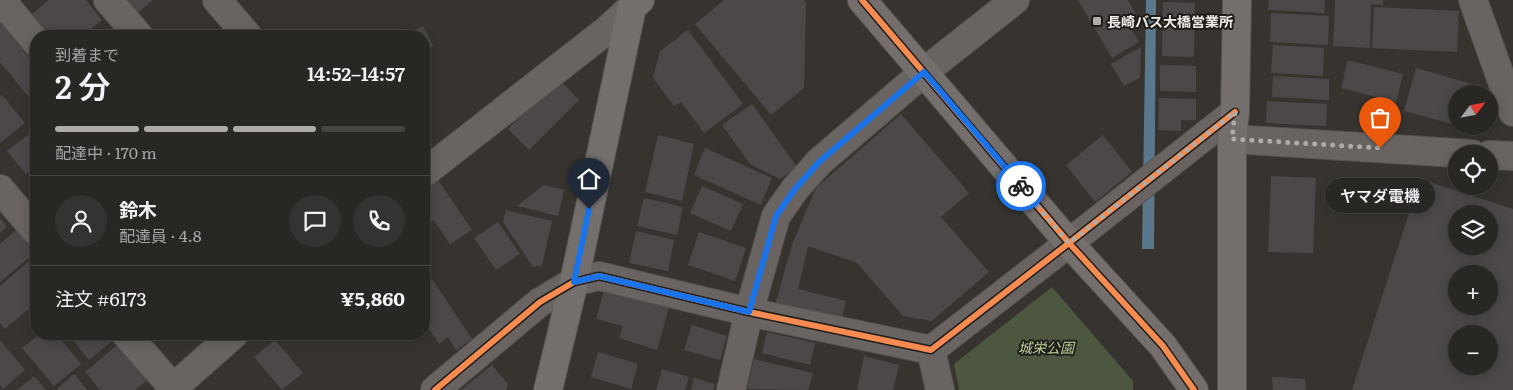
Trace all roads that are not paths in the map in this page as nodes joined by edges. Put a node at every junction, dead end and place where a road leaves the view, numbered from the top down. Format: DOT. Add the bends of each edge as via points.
graph roads {
  1 [pos="1,0"];
  2 [pos="108,0"];
  3 [pos="218,0"];
  4 [pos="862,0"];
  5 [pos="1015,0"];
  6 [pos="1237,0"];
  7 [pos="1473,0"];
  8 [pos="636,3"];
  9 [pos="134,30"];
  10 [pos="243,30"];
  11 [pos="30,35"];
  12 [pos="924,72"];
  13 [pos="1235,112"];
  14 [pos="1513,112"];
  15 [pos="1232,139"];
  16 [pos="1448,152"];
  17 [pos="1498,155"];
  18 [pos="1513,156"];
  19 [pos="430,168"];
  20 [pos="0,189"];
  21 [pos="30,224"];
  22 [pos="1069,243"];
  23 [pos="574,282"];
  24 [pos="749,312"];
  25 [pos="131,340"];
  26 [pos="227,340"];
  27 [pos="931,350"];
  28 [pos="173,389"];
  29 [pos="435,390"];
  30 [pos="548,390"];
  31 [pos="731,390"];
  32 [pos="940,390"];
  33 [pos="1194,390"];
  34 [pos="1232,390"];
  1 -- 11 [label="street"];
  2 -- 9 [label="street"];
  3 -- 10 [label="street"];
  4 -- 12 [label="street"];
  5 -- 12 [label="street"];
  6 -- 13 [label="street"];
  7 -- 14 [label="street"];
  8 -- 19 [label="street" via="607,30"];
  8 -- 23 [label="street"];
  12 -- 22 [label="street"];
  12 -- 24 [label="street" via="819,162 795,189 776,216"];
  13 -- 15 [label="street"];
  13 -- 22 [label="street"];
  15 -- 16 [label="street"];
  15 -- 34 [label="street"];
  17 -- 18 [label="street"];
  20 -- 21 [label="street"];
  22 -- 27 [label="street"];
  22 -- 33 [label="street" via="1163,346"];
  23 -- 24 [label="street" via="599,276"];
  23 -- 29 [label="street" via="540,302"];
  23 -- 30 [label="street"];
  24 -- 27 [label="street"];
  24 -- 31 [label="street"];
  25 -- 28 [label="street"];
  26 -- 28 [label="street"];
  27 -- 32 [label="street"];
}
